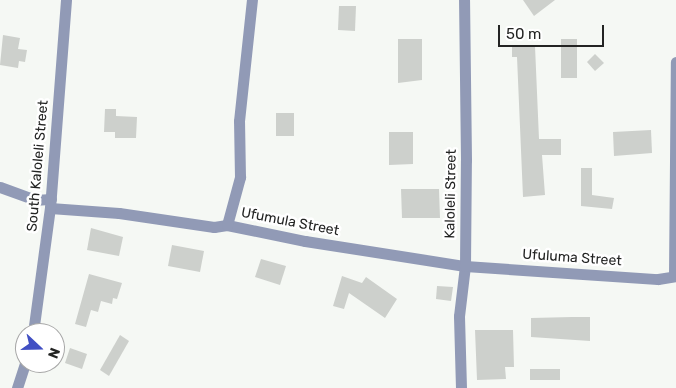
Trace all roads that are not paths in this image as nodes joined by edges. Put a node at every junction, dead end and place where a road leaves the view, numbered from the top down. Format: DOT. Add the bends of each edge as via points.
graph roads {
  1 [pos="66,0"];
  2 [pos="252,0"];
  3 [pos="464,0"];
  4 [pos="676,62"];
  5 [pos="0,187"];
  6 [pos="51,204"];
  7 [pos="227,224"];
  8 [pos="465,266"];
  9 [pos="675,276"];
  10 [pos="34,323"];
  11 [pos="22,373"];
  12 [pos="17,388"];
  13 [pos="461,388"];
  1 -- 6 [label="street, South Kaloleli Street"];
  2 -- 7 [label="street" via="240,120 240,177"];
  3 -- 8 [label="street, Kaloleli Street"];
  4 -- 9 [label="street"];
  5 -- 6 [label="street, Ufumula Street"];
  6 -- 7 [label="street, Ufumula Street" via="214,227"];
  6 -- 10 [label="street, South Kaloleli Street"];
  7 -- 8 [label="street, Ufumula Street" via="305,241"];
  8 -- 9 [label="street, Ufuluma Street" via="658,280"];
  8 -- 13 [label="street, Kaloleli Street" via="459,316"];
  11 -- 12 [label="street"];
}
